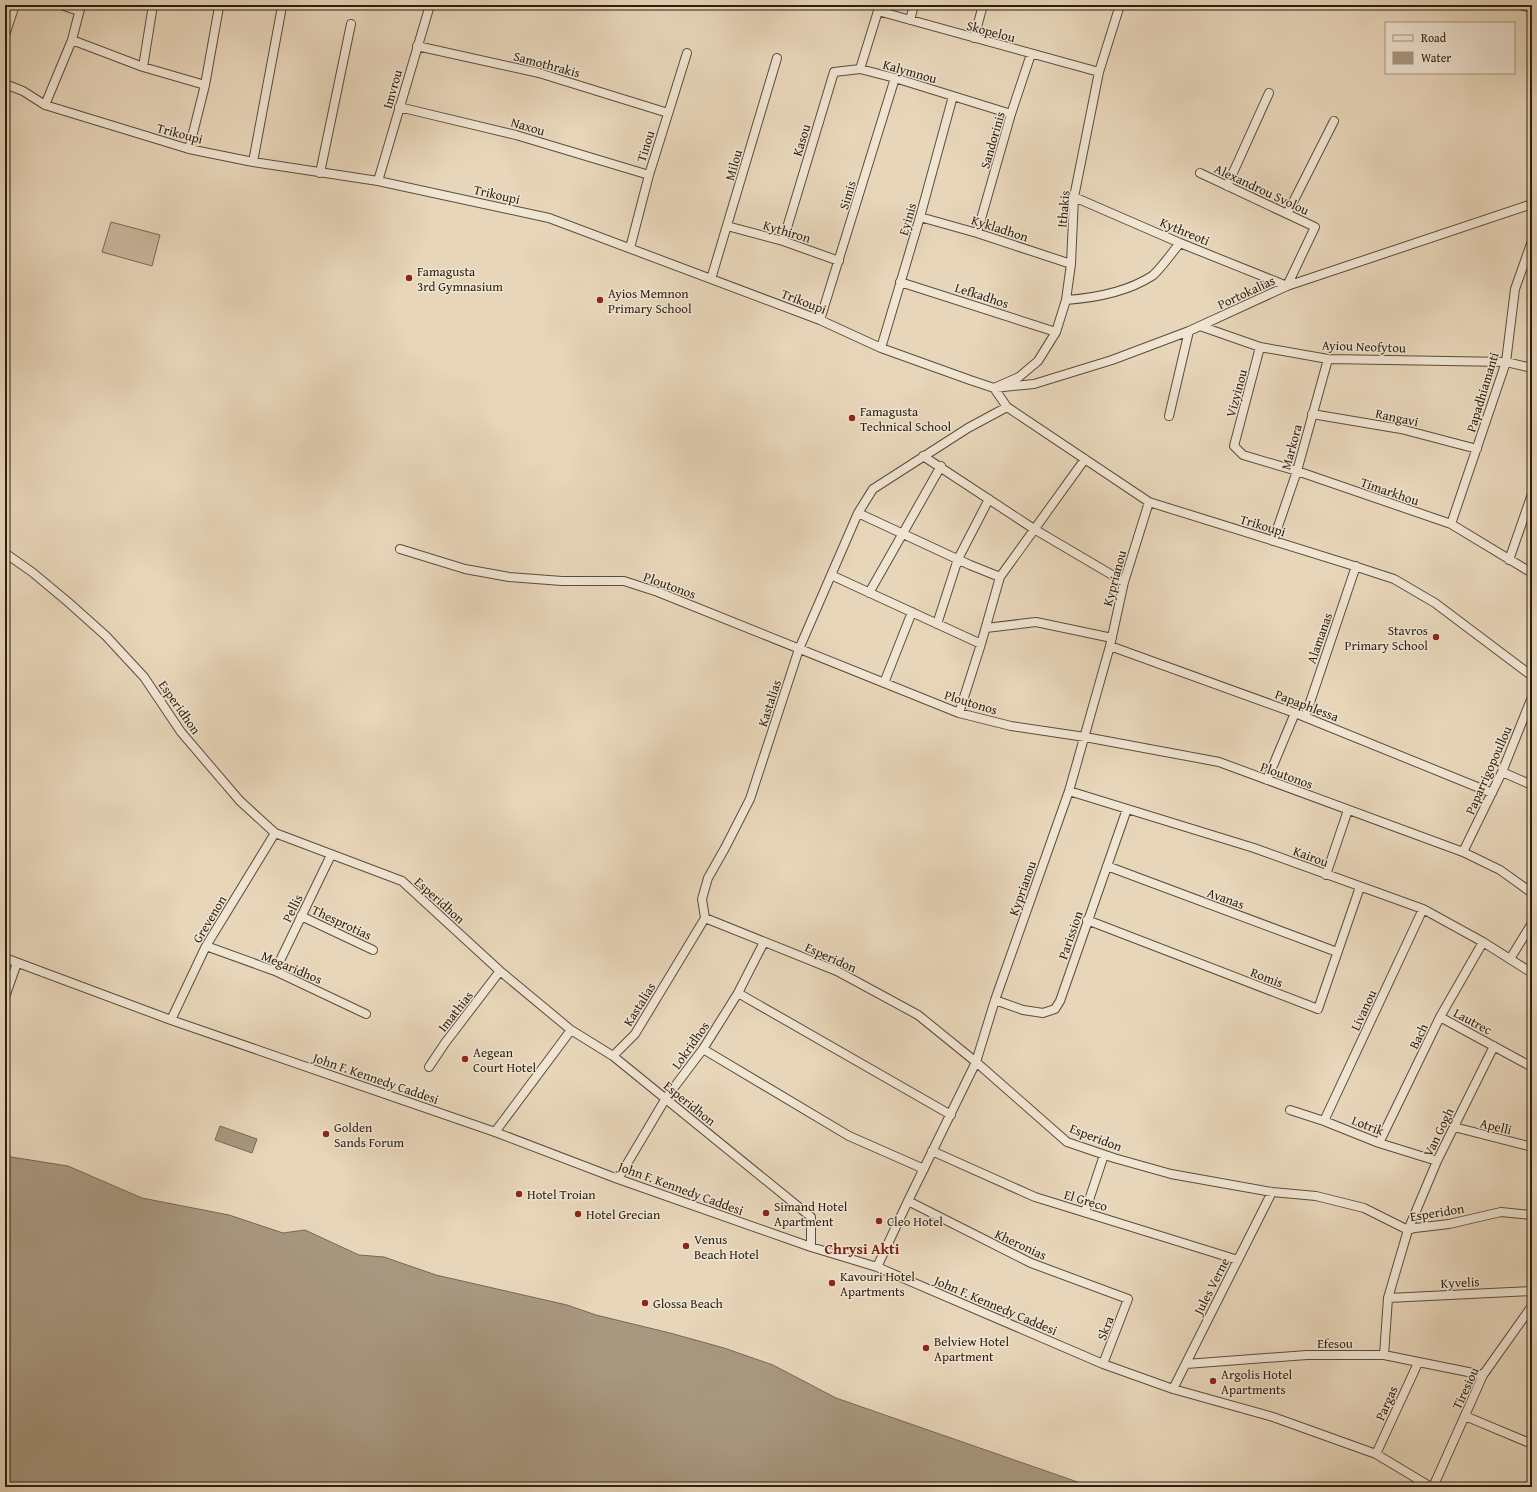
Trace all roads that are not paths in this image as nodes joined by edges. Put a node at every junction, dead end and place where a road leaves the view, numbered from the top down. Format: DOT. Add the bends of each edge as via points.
graph roads {
  1 [pos="15,5"];
  2 [pos="61,5"];
  3 [pos="153,5"];
  4 [pos="430,5"];
  5 [pos="914,5"];
  6 [pos="983,5"];
  7 [pos="1119,5"];
  8 [pos="1520,5"];
  9 [pos="219,7"];
  10 [pos="80,8"];
  11 [pos="1532,8"];
  12 [pos="281,12"];
  13 [pos="910,20"];
  14 [pos="351,24"];
  15 [pos="5,35"];
  16 [pos="974,38"];
  17 [pos="72,40"];
  18 [pos="417,46"];
  19 [pos="687,53"];
  20 [pos="1031,54"];
  21 [pos="777,58"];
  22 [pos="143,67"];
  23 [pos="860,69"];
  24 [pos="1099,72"];
  25 [pos="895,78"];
  26 [pos="5,84"];
  27 [pos="205,85"];
  28 [pos="1269,93"];
  29 [pos="953,96"];
  30 [pos="45,105"];
  31 [pos="399,107"];
  32 [pos="668,113"];
  33 [pos="1011,114"];
  34 [pos="1334,121"];
  35 [pos="189,149"];
  36 [pos="253,162"];
  37 [pos="320,172"];
  38 [pos="1200,173"];
  39 [pos="649,175"];
  40 [pos="378,180"];
  41 [pos="1227,186"];
  42 [pos="1074,197"];
  43 [pos="1532,204"];
  44 [pos="1287,214"];
  45 [pos="920,217"];
  46 [pos="727,226"];
  47 [pos="977,233"];
  48 [pos="783,241"];
  49 [pos="1532,241"];
  50 [pos="1180,243"];
  51 [pos="630,248"];
  52 [pos="839,261"];
  53 [pos="1071,264"];
  54 [pos="711,279"];
  55 [pos="900,282"];
  56 [pos="1287,286"];
  57 [pos="1066,300"];
  58 [pos="820,320"];
  59 [pos="1200,326"];
  60 [pos="1189,331"];
  61 [pos="1056,332"];
  62 [pos="1260,346"];
  63 [pos="880,348"];
  64 [pos="1328,359"];
  65 [pos="1506,362"];
  66 [pos="1532,368"];
  67 [pos="970,380"];
  68 [pos="994,388"];
  69 [pos="1007,407"];
  70 [pos="1312,414"];
  71 [pos="1169,416"];
  72 [pos="1234,446"];
  73 [pos="1477,449"];
  74 [pos="924,456"];
  75 [pos="1084,459"];
  76 [pos="941,466"];
  77 [pos="1297,471"];
  78 [pos="1532,494"];
  79 [pos="989,499"];
  80 [pos="1149,502"];
  81 [pos="858,513"];
  82 [pos="1451,524"];
  83 [pos="1034,529"];
  84 [pos="902,533"];
  85 [pos="1273,541"];
  86 [pos="400,549"];
  87 [pos="5,553"];
  88 [pos="958,559"];
  89 [pos="1509,560"];
  90 [pos="1356,566"];
  91 [pos="1532,573"];
  92 [pos="831,575"];
  93 [pos="1000,576"];
  94 [pos="1124,582"];
  95 [pos="869,593"];
  96 [pos="912,612"];
  97 [pos="937,624"];
  98 [pos="986,628"];
  99 [pos="1111,642"];
  100 [pos="981,644"];
  101 [pos="799,648"];
  102 [pos="1532,676"];
  103 [pos="884,683"];
  104 [pos="1532,697"];
  105 [pos="959,713"];
  106 [pos="1295,713"];
  107 [pos="1305,717"];
  108 [pos="1085,737"];
  109 [pos="1502,772"];
  110 [pos="1267,780"];
  111 [pos="1532,785"];
  112 [pos="1069,791"];
  113 [pos="1492,793"];
  114 [pos="1127,809"];
  115 [pos="1348,810"];
  116 [pos="275,833"];
  117 [pos="1463,852"];
  118 [pos="331,855"];
  119 [pos="1107,866"];
  120 [pos="1326,875"];
  121 [pos="1360,887"];
  122 [pos="1532,893"];
  123 [pos="1423,909"];
  124 [pos="301,916"];
  125 [pos="705,918"];
  126 [pos="1088,920"];
  127 [pos="1532,923"];
  128 [pos="764,942"];
  129 [pos="1484,942"];
  130 [pos="206,946"];
  131 [pos="373,950"];
  132 [pos="1337,952"];
  133 [pos="5,958"];
  134 [pos="1510,959"];
  135 [pos="17,963"];
  136 [pos="274,971"];
  137 [pos="500,971"];
  138 [pos="1532,973"];
  139 [pos="738,993"];
  140 [pos="5,997"];
  141 [pos="995,1000"];
  142 [pos="366,1014"];
  143 [pos="1440,1017"];
  144 [pos="171,1020"];
  145 [pos="572,1030"];
  146 [pos="1494,1046"];
  147 [pos="703,1050"];
  148 [pos="613,1056"];
  149 [pos="976,1062"];
  150 [pos="429,1067"];
  151 [pos="1532,1068"];
  152 [pos="666,1098"];
  153 [pos="1290,1110"];
  154 [pos="951,1114"];
  155 [pos="1324,1121"];
  156 [pos="1454,1127"];
  157 [pos="495,1132"];
  158 [pos="1379,1143"];
  159 [pos="1532,1147"];
  160 [pos="932,1151"];
  161 [pos="1104,1155"];
  162 [pos="1437,1161"];
  163 [pos="924,1169"];
  164 [pos="618,1179"];
  165 [pos="1272,1192"];
  166 [pos="908,1201"];
  167 [pos="1085,1212"];
  168 [pos="1532,1215"];
  169 [pos="1408,1230"];
  170 [pos="811,1247"];
  171 [pos="1238,1260"];
  172 [pos="877,1267"];
  173 [pos="1532,1291"];
  174 [pos="1388,1298"];
  175 [pos="1128,1299"];
  176 [pos="1532,1306"];
  177 [pos="1384,1355"];
  178 [pos="1418,1363"];
  179 [pos="1103,1364"];
  180 [pos="1186,1364"];
  181 [pos="1483,1375"];
  182 [pos="1173,1390"];
  183 [pos="1465,1416"];
  184 [pos="1532,1444"];
  185 [pos="1376,1454"];
  186 [pos="1432,1487"];
  1 -- 15 [label="street"];
  2 -- 10 [label="street"];
  3 -- 22 [label="street"];
  4 -- 18 [label="street, Imvrou"];
  5 -- 13 [label="street"];
  6 -- 16 [label="street"];
  7 -- 24 [label="street, Ithakis"];
  8 -- 11 [label="street"];
  9 -- 27 [label="street"];
  10 -- 17 [label="street"];
  12 -- 36 [label="street"];
  13 -- 16 [label="street, Skopelou"];
  13 -- 23 [label="street, Skopelou" via="878,11"];
  14 -- 37 [label="street"];
  16 -- 20 [label="street, Skopelou"];
  17 -- 22 [label="street"];
  17 -- 30 [label="street"];
  18 -- 31 [label="street, Imvrou"];
  18 -- 32 [label="street, Samothrakis" via="539,73"];
  19 -- 32 [label="street, Tinou"];
  20 -- 24 [label="street, Skopelou"];
  20 -- 33 [label="street, Sandorinis"];
  21 -- 46 [label="street, Milou"];
  22 -- 27 [label="street"];
  23 -- 25 [label="street, Kalymnou"];
  23 -- 48 [label="street, Kasou" via="834,72"];
  24 -- 42 [label="street, Ithakis"];
  25 -- 29 [label="street, Kalymnou"];
  25 -- 52 [label="street, Simis"];
  26 -- 30 [label="street, Trikoupi"];
  27 -- 35 [label="street"];
  28 -- 41 [label="street"];
  29 -- 33 [label="street, Kalymnou"];
  29 -- 45 [label="street, Eyinis"];
  30 -- 35 [label="street, Trikoupi"];
  31 -- 39 [label="street, Naxou" via="516,135"];
  31 -- 40 [label="street, Imvrou"];
  32 -- 39 [label="street, Tinou"];
  33 -- 47 [label="street, Sandorinis"];
  34 -- 44 [label="street"];
  35 -- 36 [label="street, Trikoupi"];
  36 -- 37 [label="street, Trikoupi"];
  37 -- 40 [label="street, Trikoupi"];
  38 -- 41 [label="street, Alexandrou Svolou"];
  39 -- 51 [label="street, Tinou"];
  40 -- 51 [label="street, Trikoupi" via="549,218"];
  41 -- 44 [label="street, Alexandrou Svolou"];
  42 -- 50 [label="street, Kythreoti"];
  42 -- 53 [label="street, Ithakis"];
  43 -- 56 [label="street, Portokalias"];
  44 -- 56 [label="street, Alexandrou Svolou" via="1315,227"];
  45 -- 47 [label="street, Kykladhon"];
  45 -- 55 [label="street, Eyinis"];
  46 -- 48 [label="street, Kythiron"];
  46 -- 54 [label="street, Milou"];
  47 -- 53 [label="street, Kykladhon"];
  48 -- 52 [label="street, Kythiron"];
  49 -- 65 [label="street, Papadhiamanti" via="1515,289"];
  50 -- 56 [label="street, Kythreoti"];
  50 -- 57 [label="street" via="1153,275 1124,289 1090,298"];
  51 -- 54 [label="street, Trikoupi"];
  52 -- 58 [label="street, Simis"];
  53 -- 57 [label="street, Ithakis"];
  54 -- 58 [label="street, Trikoupi"];
  55 -- 61 [label="street, Lefkadhos"];
  55 -- 63 [label="street, Eyinis"];
  56 -- 59 [label="street, Portokalias"];
  57 -- 61 [label="street, Ithakis"];
  58 -- 63 [label="street, Trikoupi"];
  59 -- 60 [label="street, Portokalias"];
  59 -- 62 [label="street, Ayiou Neofytou"];
  60 -- 68 [label="street, Portokalias" via="1112,360 1034,384"];
  60 -- 71 [label="street"];
  61 -- 68 [label="street, Ithakis" via="1038,361 1019,377"];
  62 -- 64 [label="street, Ayiou Neofytou"];
  62 -- 72 [label="street, Vizyinou"];
  63 -- 67 [label="street, Trikoupi"];
  64 -- 65 [label="street, Ayiou Neofytou"];
  64 -- 70 [label="street, Markora"];
  65 -- 66 [label="street, Ayiou Neofytou"];
  65 -- 73 [label="street, Papadhiamanti"];
  67 -- 68 [label="street, Portokalias"];
  68 -- 69 [label="street, Trikoupi"];
  69 -- 74 [label="street, Kastalias"];
  69 -- 75 [label="street, Trikoupi"];
  70 -- 73 [label="street, Rangavi" via="1401,429"];
  70 -- 77 [label="street, Markora"];
  72 -- 77 [label="street, Timarkhou" via="1243,455"];
  73 -- 82 [label="street, Papadhiamanti"];
  74 -- 76 [label="street"];
  74 -- 81 [label="street, Kastalias" via="873,489"];
  75 -- 80 [label="street, Trikoupi"];
  75 -- 83 [label="street"];
  76 -- 79 [label="street"];
  76 -- 84 [label="street"];
  77 -- 82 [label="street, Timarkhou"];
  77 -- 85 [label="street, Markora"];
  78 -- 89 [label="street"];
  79 -- 83 [label="street"];
  79 -- 88 [label="street"];
  80 -- 85 [label="street, Trikoupi"];
  80 -- 94 [label="street, Kyprianou"];
  81 -- 84 [label="street"];
  81 -- 92 [label="street, Kastalias"];
  82 -- 89 [label="street, Timarkhou"];
  83 -- 93 [label="street"];
  83 -- 94 [label="street"];
  84 -- 88 [label="street"];
  84 -- 95 [label="street"];
  85 -- 90 [label="street, Trikoupi"];
  86 -- 101 [label="street, Ploutonos" via="465,569 509,577 562,581 624,581"];
  87 -- 116 [label="street, Esperidhon" via="32,572 106,636 144,677 181,732 240,801"];
  88 -- 93 [label="street"];
  88 -- 97 [label="street"];
  89 -- 91 [label="street, Timarkhou"];
  90 -- 102 [label="street, Trikoupi" via="1394,579 1435,603"];
  90 -- 107 [label="street, Alamanas"];
  92 -- 95 [label="street"];
  92 -- 101 [label="street, Kastalias"];
  93 -- 98 [label="street"];
  94 -- 99 [label="street, Kyprianou"];
  95 -- 96 [label="street"];
  96 -- 97 [label="street"];
  96 -- 103 [label="street"];
  97 -- 100 [label="street"];
  98 -- 99 [label="street, Papaphlessa" via="1036,622"];
  98 -- 100 [label="street"];
  99 -- 106 [label="street, Papaphlessa"];
  99 -- 108 [label="street, Kyprianou"];
  100 -- 105 [label="street"];
  101 -- 103 [label="street, Ploutonos"];
  101 -- 125 [label="street, Kastalias" via="750,799 708,878 702,899"];
  103 -- 105 [label="street, Ploutonos"];
  104 -- 109 [label="street, Paparrigopoullou"];
  105 -- 108 [label="street, Ploutonos" via="1011,726"];
  106 -- 107 [label="street, Papaphlessa"];
  106 -- 110 [label="street"];
  107 -- 113 [label="street, Papaphlessa"];
  108 -- 110 [label="street, Ploutonos" via="1219,762"];
  108 -- 112 [label="street, Kyprianou"];
  109 -- 111 [label="street"];
  109 -- 113 [label="street, Paparrigopoullou"];
  110 -- 115 [label="street, Ploutonos"];
  112 -- 114 [label="street, Kairou"];
  112 -- 141 [label="street, Kyprianou"];
  113 -- 117 [label="street, Paparrigopoullou"];
  114 -- 119 [label="street, Parission"];
  114 -- 120 [label="street, Kairou" via="1254,848"];
  115 -- 117 [label="street, Ploutonos"];
  115 -- 120 [label="street"];
  116 -- 118 [label="street, Esperidhon"];
  116 -- 130 [label="street, Grevenon"];
  117 -- 122 [label="street, Ploutonos" via="1500,870"];
  118 -- 124 [label="street, Pellis"];
  118 -- 137 [label="street, Esperidhon" via="402,881"];
  119 -- 126 [label="street, Parission"];
  119 -- 132 [label="street, Avanas"];
  120 -- 121 [label="street, Kairou"];
  121 -- 123 [label="street, Kairou"];
  121 -- 132 [label="street, Romis"];
  123 -- 129 [label="street, Kairou"];
  123 -- 155 [label="street, Livanou"];
  124 -- 131 [label="street, Thesprotias"];
  124 -- 136 [label="street, Pellis"];
  125 -- 128 [label="street, Esperidon"];
  125 -- 148 [label="street, Kastalias" via="635,1034"];
  126 -- 132 [label="street, Romis" via="1318,1009"];
  126 -- 141 [label="street, Parission" via="1055,1009 1043,1013 1023,1010"];
  127 -- 134 [label="street"];
  128 -- 139 [label="street, Lokridhos"];
  128 -- 149 [label="street, Esperidon" via="837,971 918,1015"];
  129 -- 134 [label="street, Kairou"];
  129 -- 143 [label="street, Bach"];
  130 -- 136 [label="street, Megaridhos"];
  130 -- 144 [label="street, Grevenon"];
  133 -- 135 [label="street, John F. Kennedy Caddesi"];
  134 -- 138 [label="street, Kairou"];
  135 -- 140 [label="street"];
  135 -- 144 [label="street, John F. Kennedy Caddesi"];
  136 -- 142 [label="street, Megaridhos"];
  137 -- 145 [label="street, Esperidhon"];
  137 -- 150 [label="street, Imathias"];
  139 -- 147 [label="street, Lokridhos"];
  139 -- 154 [label="street"];
  141 -- 149 [label="street, Kyprianou"];
  143 -- 146 [label="street, Lautrec"];
  143 -- 158 [label="street, Bach"];
  144 -- 157 [label="street, John F. Kennedy Caddesi"];
  145 -- 148 [label="street, Esperidhon"];
  145 -- 157 [label="street"];
  146 -- 151 [label="street, Lautrec"];
  146 -- 156 [label="street, Van Gogh"];
  147 -- 152 [label="street, Lokridhos"];
  147 -- 163 [label="street" via="849,1136"];
  148 -- 152 [label="street, Esperidhon"];
  149 -- 154 [label="street, Kyprianou"];
  149 -- 161 [label="street, Esperidon" via="1067,1142"];
  152 -- 164 [label="street, Lokridhos"];
  152 -- 170 [label="street, Esperidhon" via="811,1217"];
  153 -- 155 [label="street, Lotrik"];
  154 -- 160 [label="street, Kyprianou"];
  155 -- 158 [label="street, Lotrik"];
  156 -- 159 [label="street, Apelli"];
  156 -- 162 [label="street, Van Gogh"];
  157 -- 164 [label="street, John F. Kennedy Caddesi"];
  158 -- 162 [label="street, Lotrik"];
  160 -- 163 [label="street, Kyprianou"];
  160 -- 167 [label="street, El Greco" via="1035,1197"];
  161 -- 165 [label="street, Esperidon" via="1171,1174"];
  161 -- 167 [label="street"];
  162 -- 169 [label="street, Van Gogh"];
  163 -- 166 [label="street, Kyprianou"];
  164 -- 170 [label="street, John F. Kennedy Caddesi"];
  165 -- 169 [label="street, Esperidon" via="1316,1196 1364,1208"];
  165 -- 171 [label="street, Jules Verne"];
  166 -- 172 [label="street, Kyprianou"];
  166 -- 175 [label="street, Kheronias" via="1031,1263"];
  167 -- 171 [label="street, El Greco"];
  168 -- 169 [label="street, Esperidon" via="1501,1212"];
  169 -- 174 [label="street, Van Gogh"];
  170 -- 172 [label="street, John F. Kennedy Caddesi"];
  171 -- 180 [label="street, Jules Verne"];
  172 -- 179 [label="street, John F. Kennedy Caddesi"];
  173 -- 174 [label="street, Kyvelis"];
  174 -- 177 [label="street, Van Gogh"];
  175 -- 179 [label="street, Skra"];
  176 -- 181 [label="street, Tiresiou"];
  177 -- 178 [label="street, Efesou"];
  177 -- 180 [label="street, Efesou" via="1307,1355"];
  178 -- 181 [label="street, Efesou"];
  178 -- 185 [label="street, Pargas"];
  179 -- 182 [label="street, John F. Kennedy Caddesi"];
  180 -- 182 [label="street, Jules Verne"];
  181 -- 183 [label="street, Tiresiou"];
  182 -- 185 [label="street, John F. Kennedy Caddesi" via="1273,1417"];
  183 -- 184 [label="street"];
  183 -- 186 [label="street, Tiresiou"];
  185 -- 186 [label="street, John F. Kennedy Caddesi"];
}
